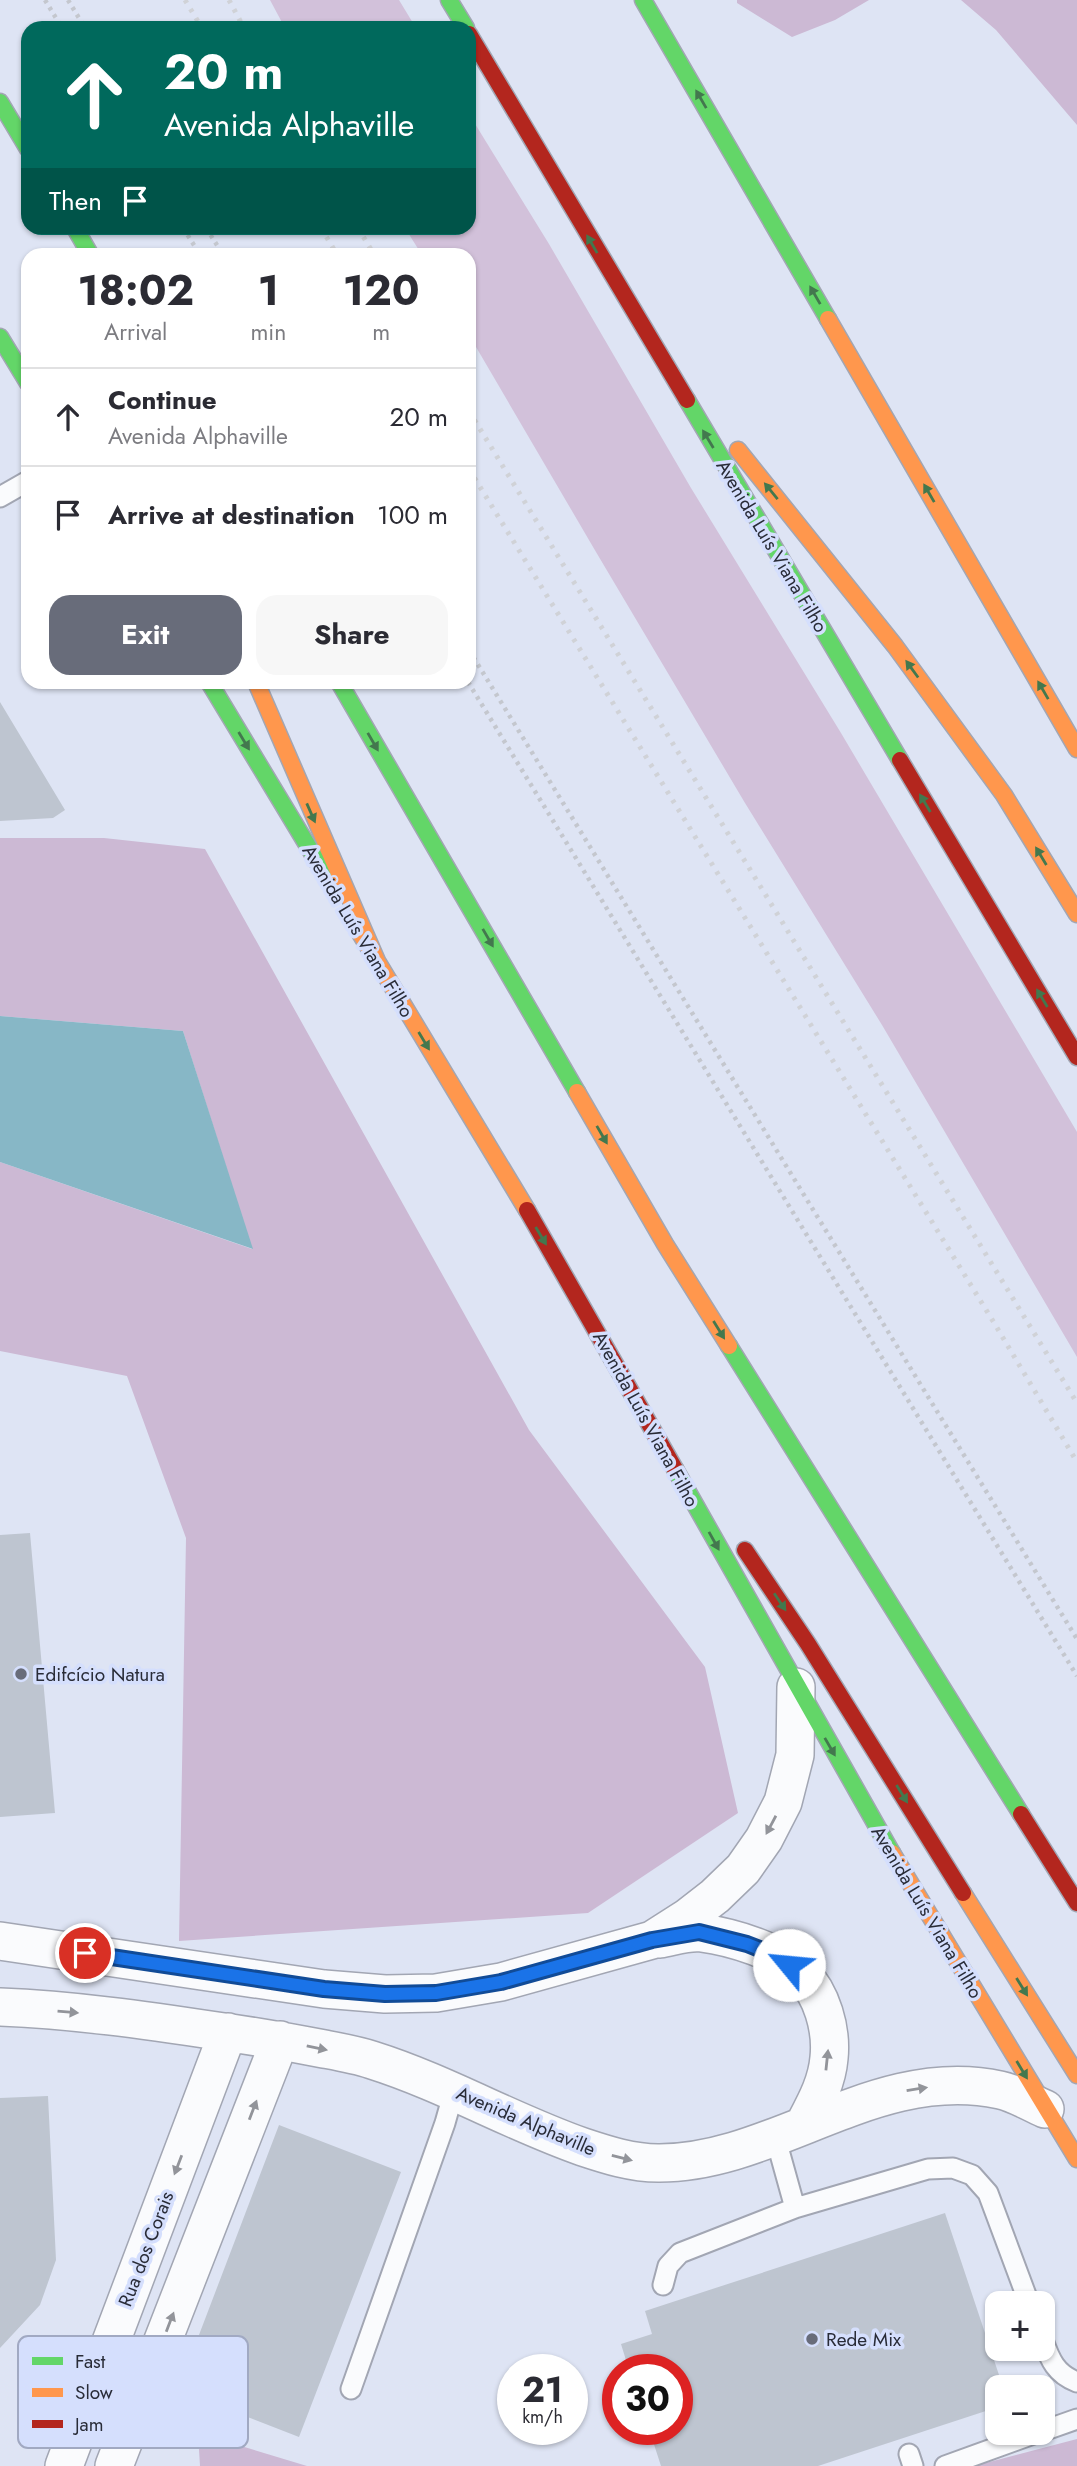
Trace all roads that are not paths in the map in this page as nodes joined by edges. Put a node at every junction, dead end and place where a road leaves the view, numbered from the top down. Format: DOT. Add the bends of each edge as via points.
graph roads {
  1 [pos="449,0"];
  2 [pos="643,0"];
  3 [pos="662,0"];
  4 [pos="462,21"];
  5 [pos="476,46"];
  6 [pos="680,64"];
  7 [pos="0,102"];
  8 [pos="21,137"];
  9 [pos="649,339"];
  10 [pos="1,340"];
  11 [pos="21,372"];
  12 [pos="21,485"];
  13 [pos="0,497"];
  14 [pos="213,689"];
  15 [pos="259,689"];
  16 [pos="343,689"];
  17 [pos="1077,749"];
  18 [pos="1077,914"];
  19 [pos="377,961"];
  20 [pos="1077,1057"];
  21 [pos="592,1322"];
  22 [pos="707,1494"];
  23 [pos="738,1540"];
  24 [pos="796,1688"];
  25 [pos="1077,1903"];
  26 [pos="652,1940"];
  27 [pos="0,1941"];
  28 [pos="0,2007"];
  29 [pos="228,2032"];
  30 [pos="280,2040"];
  31 [pos="1077,2075"];
  32 [pos="454,2091"];
  33 [pos="1045,2109"];
  34 [pos="790,2130"];
  35 [pos="1077,2159"];
  36 [pos="795,2208"];
  37 [pos="663,2285"];
  38 [pos="1025,2291"];
  39 [pos="113,2336"];
  40 [pos="164,2336"];
  41 [pos="1050,2361"];
  42 [pos="1077,2382"];
  43 [pos="352,2389"];
  44 [pos="1077,2419"];
  45 [pos="1055,2427"];
  46 [pos="1004,2445"];
  47 [pos="71,2448"];
  48 [pos="121,2448"];
  49 [pos="64,2466"];
  50 [pos="114,2466"];
  51 [pos="945,2466"];
  1 -- 4 [label="main road"];
  2 -- 6 [label="main road"];
  3 -- 6 [label="main road"];
  9 -- 5 [label="main road, Avenida Luís Viana Filho, one-way"];
  17 -- 6 [label="main road, one-way"];
  7 -- 8 [label="main road"];
  18 -- 9 [label="main road, one-way" via="1004,795 895,646"];
  20 -- 9 [label="main road, Avenida Luís Viana Filho, one-way"];
  10 -- 11 [label="main road"];
  12 -- 13 [label="lane"];
  14 -- 19 [label="main road, Avenida Luís Viana Filho, one-way"];
  15 -- 19 [label="main road, one-way"];
  16 -- 25 [label="main road, one-way" via="666,1244"];
  19 -- 21 [label="main road, Avenida Luís Viana Filho, one-way"];
  21 -- 22 [label="main road"];
  21 -- 24 [label="main road, Avenida Luís Viana Filho, one-way"];
  23 -- 31 [label="main road, one-way"];
  24 -- 26 [label="street, one-way" via="795,1755 783,1802 764,1839 743,1869 715,1896"];
  24 -- 33 [label="main road, Avenida Luís Viana Filho, one-way"];
  26 -- 27 [label="street" via="501,1982 436,1993 385,1994"];
  34 -- 26 [label="street, one-way" via="823,2088 829,2057 828,2026 801,1973 777,1956 699,1932"];
  28 -- 29 [label="street, Avenida Alphaville, one-way"];
  29 -- 30 [label="street, Avenida Alphaville"];
  29 -- 39 [label="street, Rua dos Corais, one-way"];
  30 -- 32 [label="street, Avenida Alphaville, one-way" via="368,2058"];
  40 -- 30 [label="street, one-way"];
  32 -- 34 [label="street, Avenida Alphaville, one-way" via="544,2133 637,2162 659,2164 728,2152"];
  32 -- 43 [label="lane"];
  34 -- 33 [label="street, Avenida Alphaville, one-way" via="920,2088 1002,2090"];
  33 -- 35 [label="main road, Avenida Luís Viana Filho"];
  34 -- 36 [label="lane"];
  36 -- 37 [label="lane" via="680,2253 668,2266"];
  36 -- 38 [label="lane" via="928,2169 953,2168 972,2175 988,2193"];
  41 -- 42 [label="lane" via="1064,2377"];
  44 -- 45 [label="lane"];
  46 -- 51 [label="lane"];
  47 -- 49 [label="street, Rua dos Corais"];
  48 -- 50 [label="street"];
}
